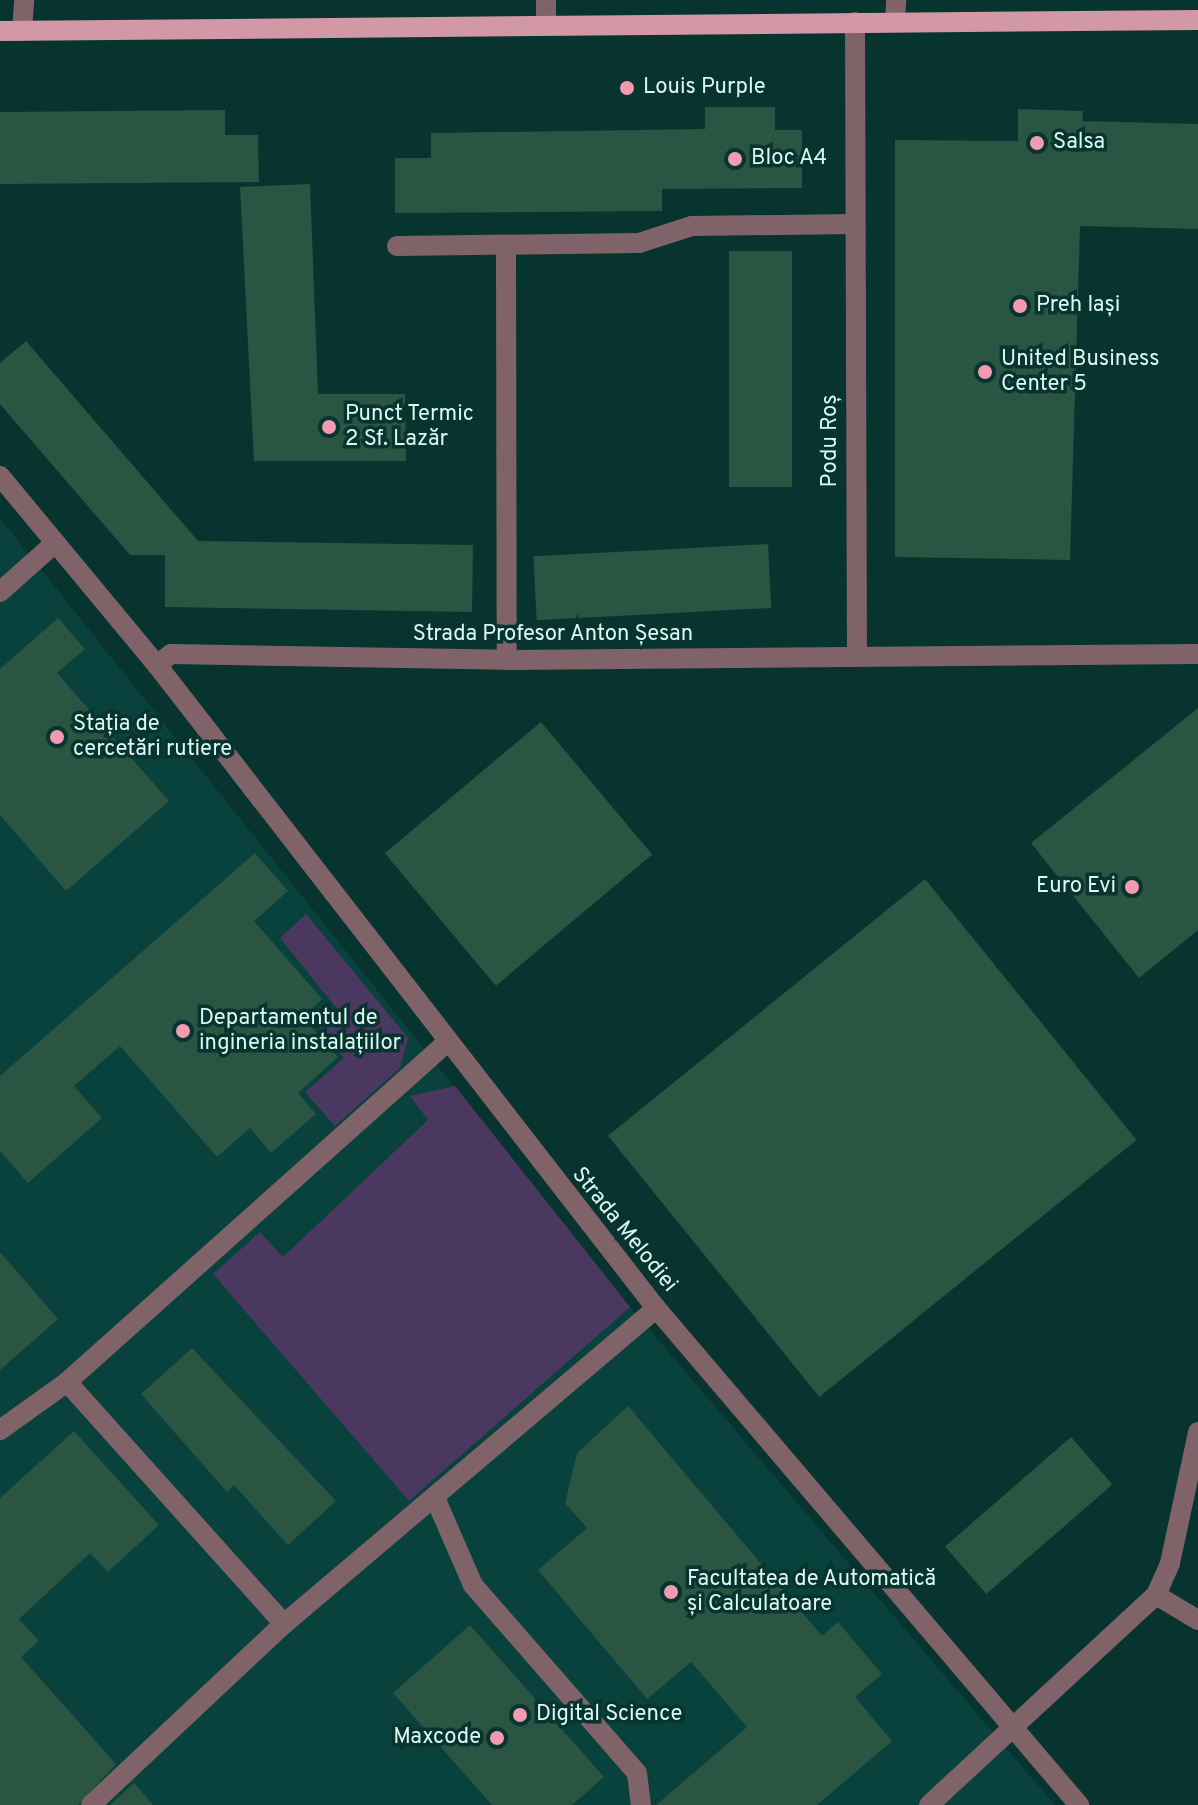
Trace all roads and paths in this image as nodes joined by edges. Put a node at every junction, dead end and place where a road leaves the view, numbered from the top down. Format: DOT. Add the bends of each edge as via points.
graph roads {
  1 [pos="24,0"];
  2 [pos="546,0"];
  3 [pos="896,0"];
  4 [pos="1198,20"];
  5 [pos="855,22"];
  6 [pos="895,22"];
  7 [pos="546,25"];
  8 [pos="0,31"];
  9 [pos="22,31"];
  10 [pos="854,224"];
  11 [pos="397,246"];
  12 [pos="506,247"];
  13 [pos="0,476"];
  14 [pos="55,543"];
  15 [pos="0,592"];
  16 [pos="1198,654"];
  17 [pos="857,657"];
  18 [pos="507,660"];
  19 [pos="157,665"];
  20 [pos="444,1045"];
  21 [pos="656,1308"];
  22 [pos="67,1382"];
  23 [pos="0,1430"];
  24 [pos="1198,1432"];
  25 [pos="436,1500"];
  26 [pos="1156,1595"];
  27 [pos="1198,1620"];
  28 [pos="284,1624"];
  29 [pos="1016,1728"];
  30 [pos="91,1805"];
  31 [pos="641,1805"];
  32 [pos="929,1805"];
  33 [pos="1079,1805"];
  1 -- 9 [label="street"];
  2 -- 7 [label="street"];
  3 -- 6 [label="street"];
  4 -- 6 [label="main road"];
  5 -- 6 [label="main road"];
  5 -- 7 [label="main road"];
  5 -- 10 [label="street, Podu Roș"];
  7 -- 9 [label="main road"];
  8 -- 9 [label="main road"];
  10 -- 12 [label="street" via="692,226 639,243"];
  10 -- 17 [label="street, Podu Roș"];
  11 -- 12 [label="street"];
  12 -- 18 [label="street"];
  13 -- 14 [label="street"];
  14 -- 15 [label="street"];
  14 -- 19 [label="street"];
  16 -- 17 [label="street, Strada Profesor Anton Șesan"];
  17 -- 18 [label="street, Strada Profesor Anton Șesan"];
  18 -- 19 [label="street, Strada Profesor Anton Șesan" via="171,654"];
  19 -- 20 [label="street, Strada Melodiei"];
  20 -- 21 [label="street, Strada Melodiei"];
  20 -- 22 [label="street"];
  21 -- 25 [label="street"];
  21 -- 29 [label="street, Strada Melodiei"];
  22 -- 23 [label="street"];
  22 -- 28 [label="street"];
  24 -- 26 [label="street" via="1170,1563"];
  25 -- 28 [label="street"];
  25 -- 31 [label="street" via="473,1585 637,1773"];
  26 -- 27 [label="street"];
  26 -- 29 [label="street"];
  28 -- 30 [label="street"];
  29 -- 32 [label="street"];
  29 -- 33 [label="street, Strada Melodiei"];
}
